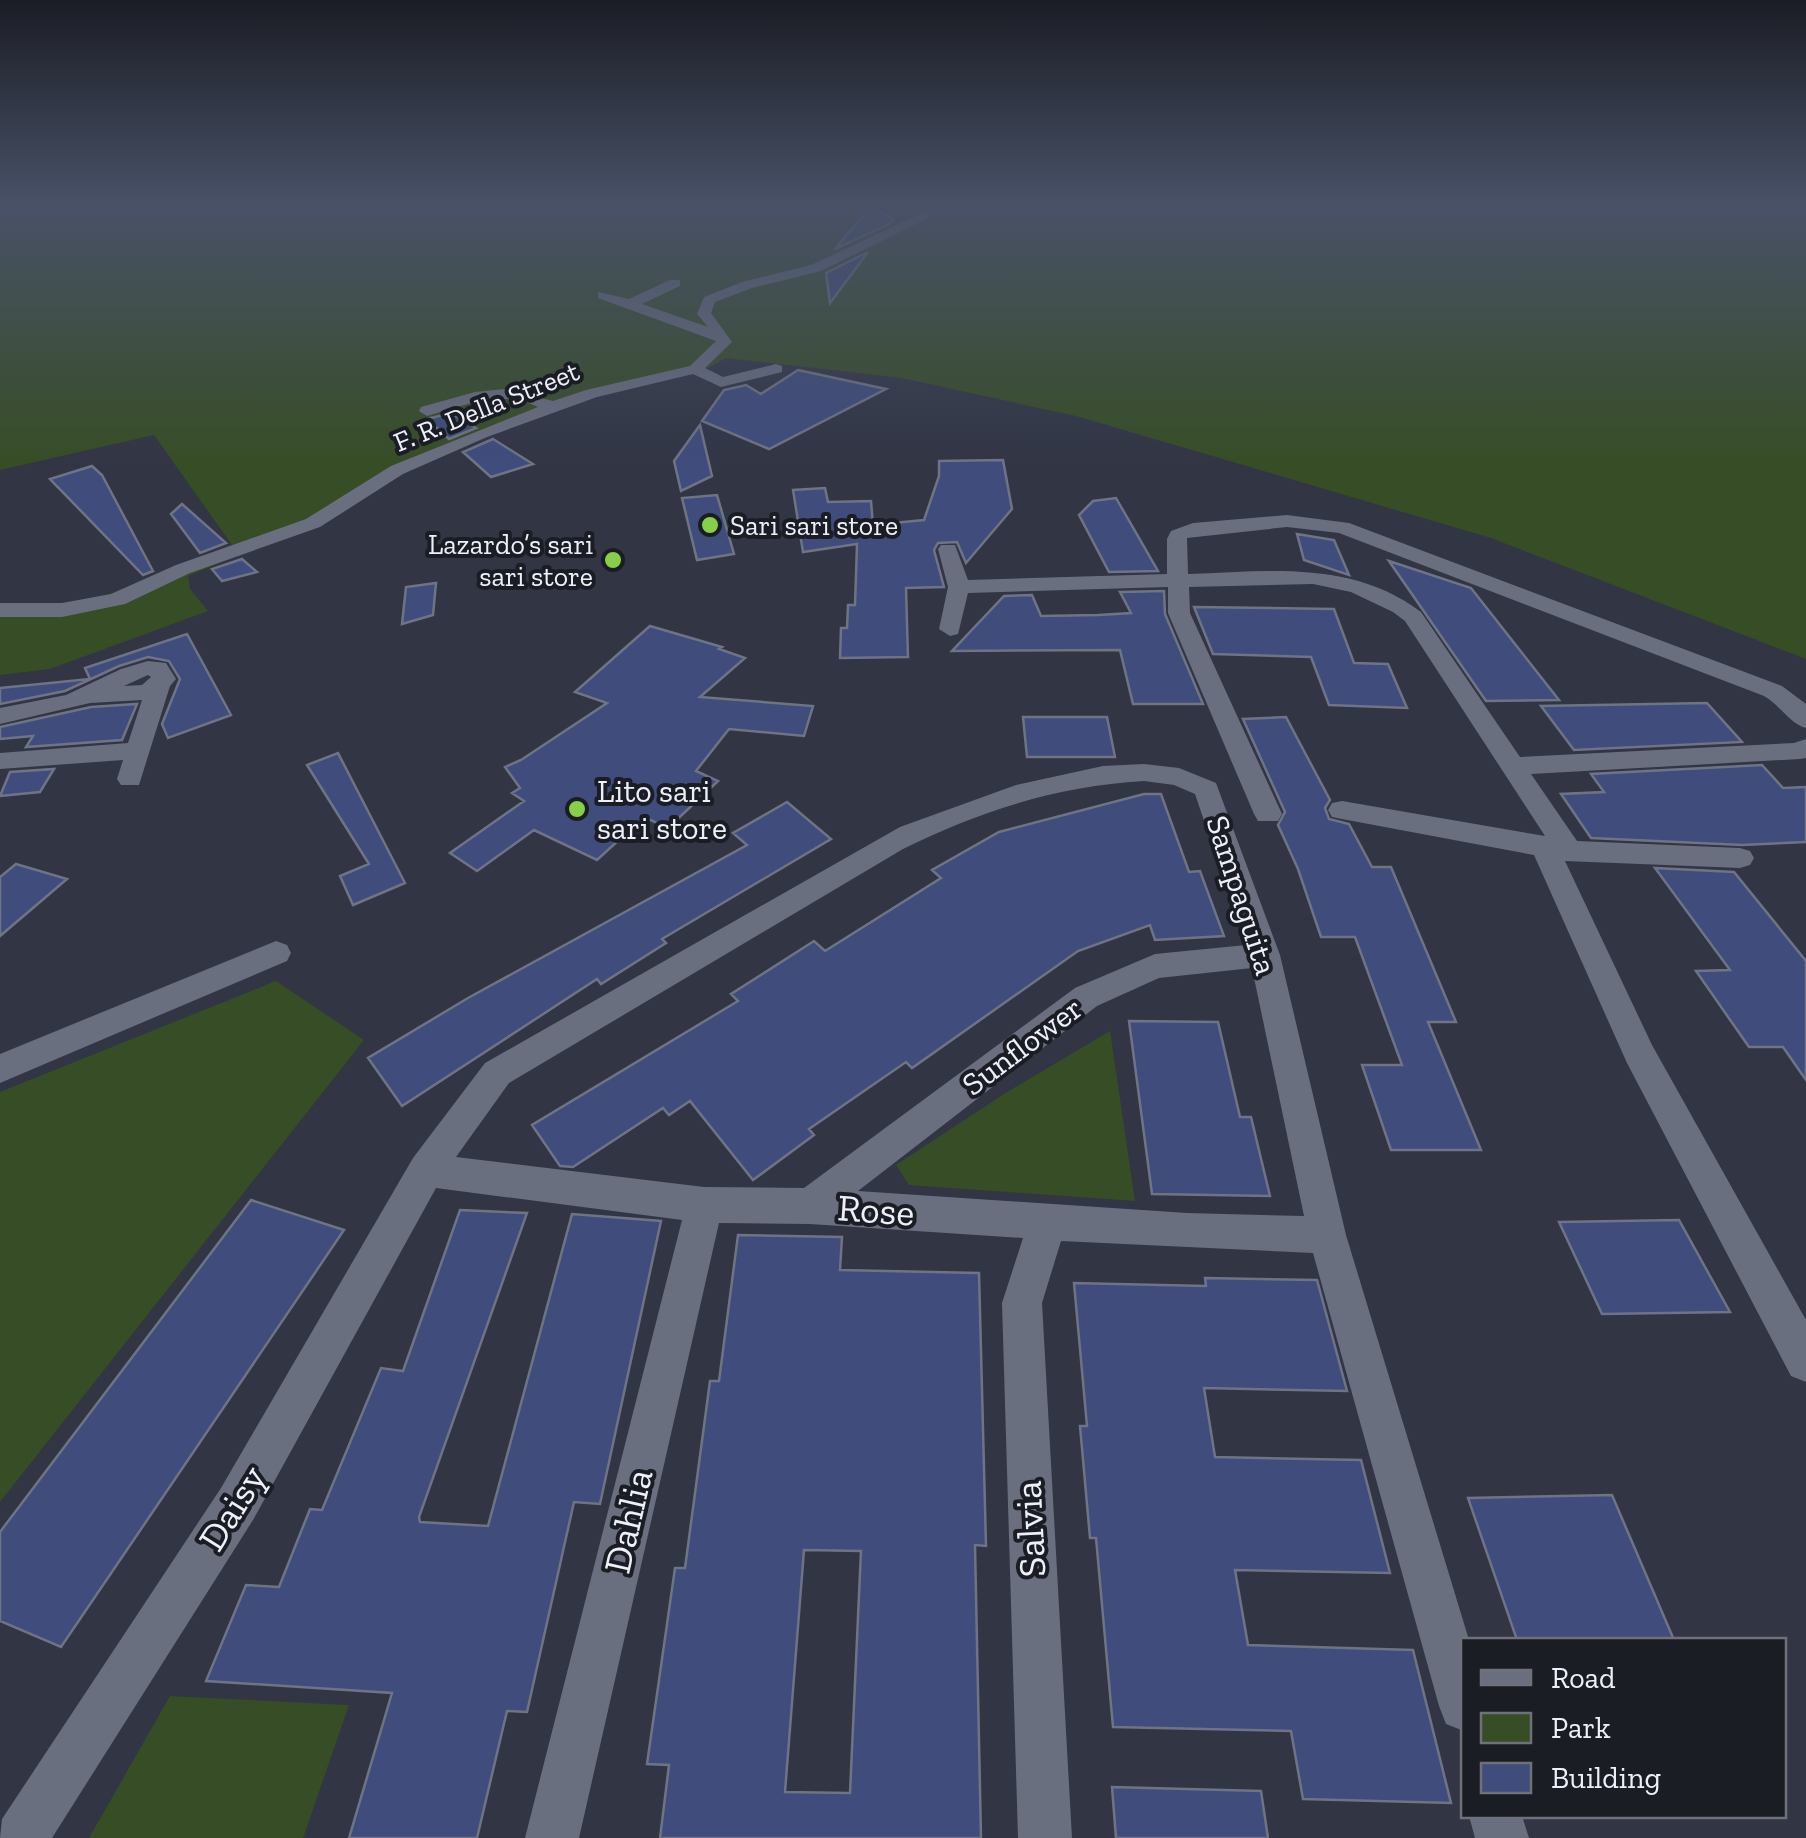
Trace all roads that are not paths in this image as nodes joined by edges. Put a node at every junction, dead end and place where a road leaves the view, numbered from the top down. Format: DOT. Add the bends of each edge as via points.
graph roads {
  1 [pos="658,292"];
  2 [pos="731,292"];
  3 [pos="603,295"];
  4 [pos="630,304"];
  5 [pos="724,337"];
  6 [pos="696,369"];
  7 [pos="776,370"];
  8 [pos="552,407"];
  9 [pos="427,411"];
  10 [pos="948,549"];
  11 [pos="1176,578"];
  12 [pos="960,587"];
  13 [pos="0,610"];
  14 [pos="950,629"];
  15 [pos="0,716"];
  16 [pos="1806,720"];
  17 [pos="1806,747"];
  18 [pos="139,750"];
  19 [pos="0,761"];
  20 [pos="1515,766"];
  21 [pos="130,780"];
  22 [pos="1342,810"];
  23 [pos="1268,814"];
  24 [pos="1557,849"];
  25 [pos="1740,858"];
  26 [pos="276,954"];
  27 [pos="1265,955"];
  28 [pos="0,1069"];
  29 [pos="426,1170"];
  30 [pos="704,1205"];
  31 [pos="810,1206"];
  32 [pos="1046,1222"];
  33 [pos="1327,1235"];
  34 [pos="1806,1361"];
  35 [pos="1461,1696"];
  36 [pos="21,1838"];
  37 [pos="552,1838"];
  38 [pos="1045,1838"];
  1 -- 4 [label="street"];
  2 -- 5 [label="street" via="709,300 704,314"];
  3 -- 4 [label="street"];
  4 -- 5 [label="street"];
  5 -- 6 [label="street"];
  6 -- 7 [label="street" via="722,382"];
  6 -- 8 [label="street, F. R. Della Street"];
  8 -- 9 [label="street" via="528,395 498,392"];
  8 -- 13 [label="street, F. R. Della Street" via="397,470 313,523 117,599 62,610"];
  10 -- 12 [label="street"];
  11 -- 12 [label="street"];
  11 -- 16 [label="street" via="1178,535 1258,523 1324,523 1773,691"];
  11 -- 20 [label="street" via="1320,578 1400,605"];
  11 -- 23 [label="street" via="1178,614"];
  12 -- 14 [label="street"];
  15 -- 18 [label="street" via="90,696 150,667 164,679"];
  17 -- 20 [label="street"];
  18 -- 19 [label="street"];
  18 -- 21 [label="street"];
  20 -- 24 [label="street"];
  22 -- 24 [label="street"];
  24 -- 25 [label="street"];
  24 -- 34 [label="street" via="1640,1053"];
  26 -- 28 [label="street"];
  27 -- 29 [label="street, Sampaguita" via="1206,789 1169,771 1058,784 911,833 497,1073"];
  27 -- 31 [label="street, Sunflower" via="1155,966 1086,997"];
  27 -- 33 [label="street, Sampaguita"];
  29 -- 30 [label="street, Rose"];
  29 -- 36 [label="street, Daisy" via="265,1457"];
  30 -- 31 [label="street, Rose"];
  30 -- 37 [label="street, Dahlia"];
  31 -- 32 [label="street, Rose"];
  32 -- 33 [label="street, Rose"];
  32 -- 38 [label="street, Salvia" via="1022,1304"];
  33 -- 35 [label="street, Sampaguita"];
}
